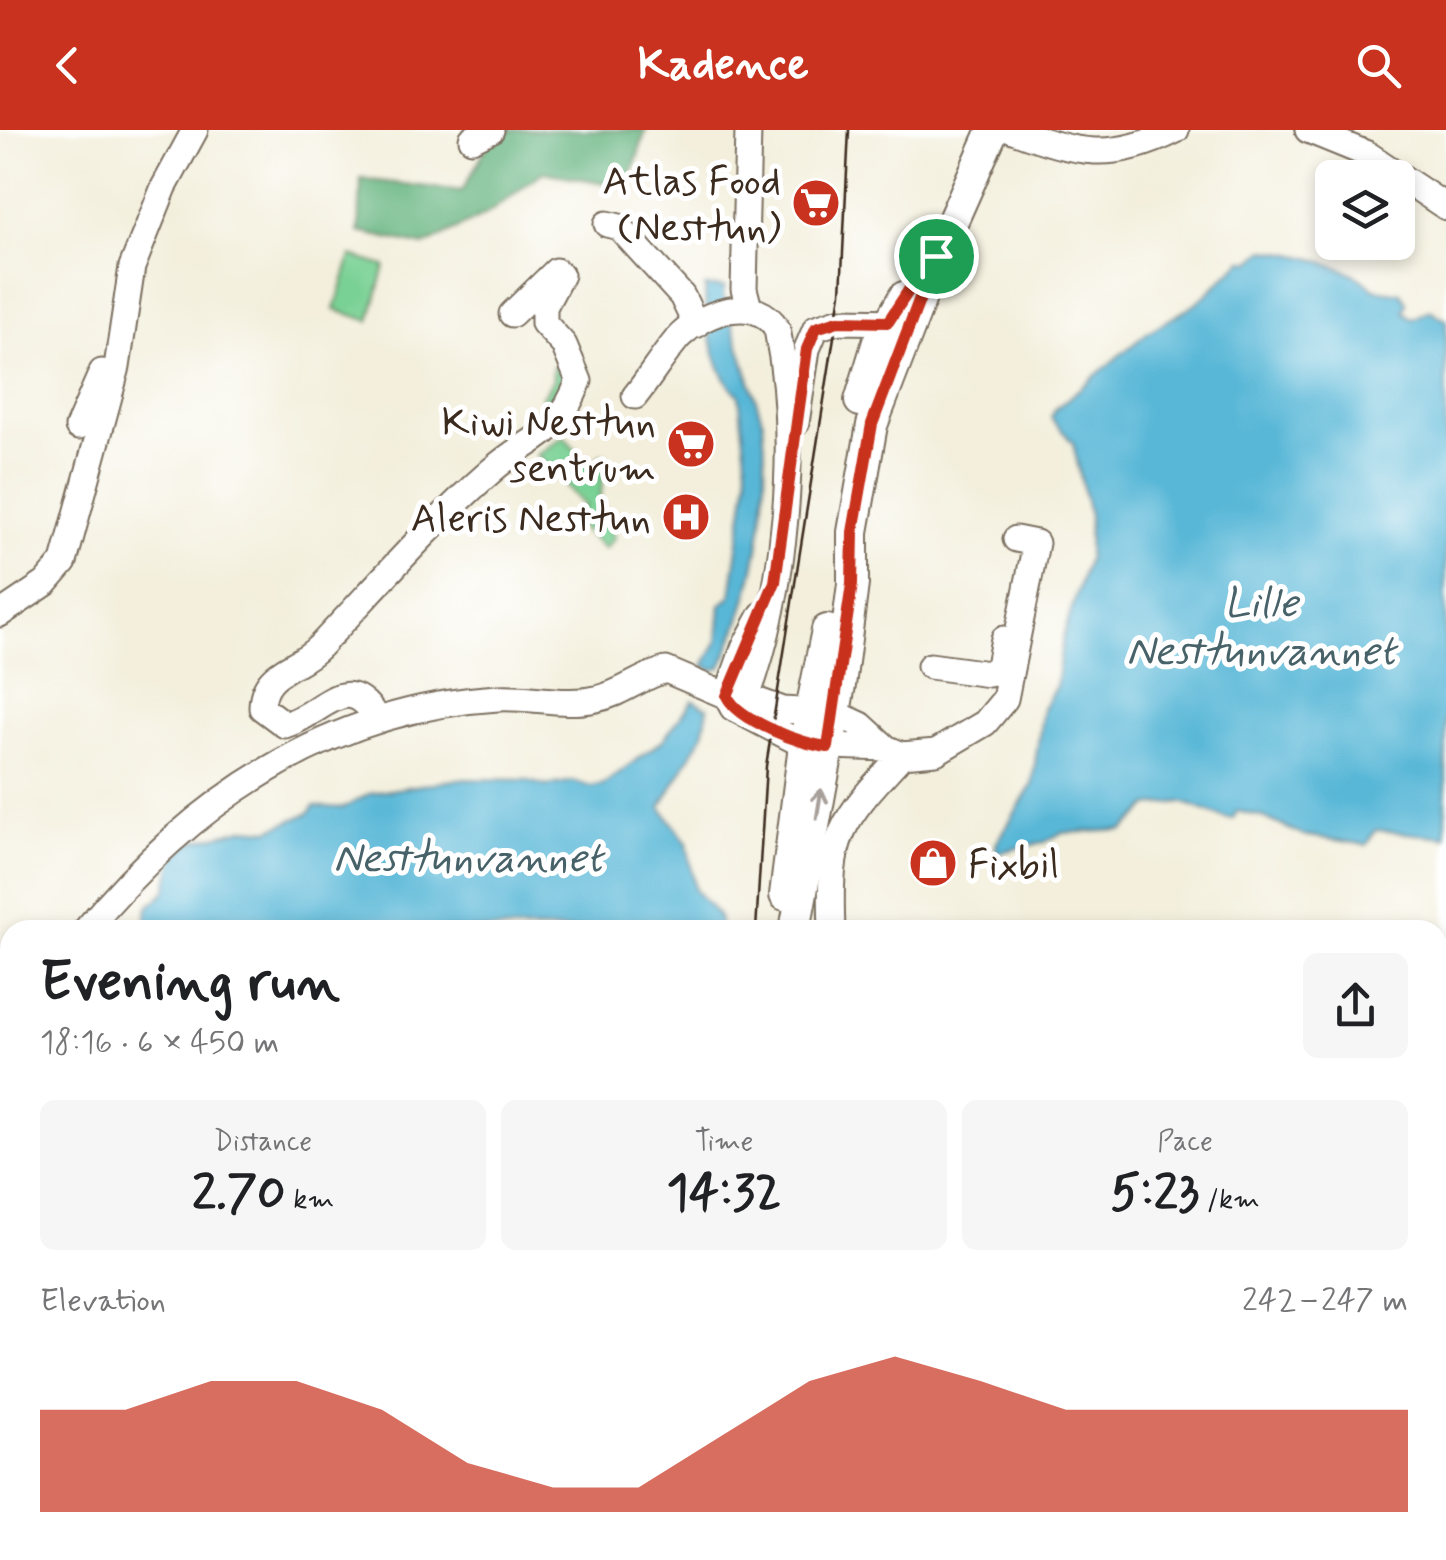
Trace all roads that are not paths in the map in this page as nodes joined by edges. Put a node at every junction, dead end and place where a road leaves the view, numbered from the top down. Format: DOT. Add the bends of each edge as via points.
graph roads {
  1 [pos="195,130"];
  2 [pos="748,130"];
  3 [pos="992,130"];
  4 [pos="1014,130"];
  5 [pos="1176,130"];
  6 [pos="1308,130"];
  7 [pos="1446,206"];
  8 [pos="612,231"];
  9 [pos="742,308"];
  10 [pos="512,314"];
  11 [pos="695,319"];
  12 [pos="886,323"];
  13 [pos="124,336"];
  14 [pos="635,396"];
  15 [pos="78,427"];
  16 [pos="787,473"];
  17 [pos="1016,539"];
  18 [pos="1018,570"];
  19 [pos="0,614"];
  20 [pos="1015,624"];
  21 [pos="930,666"];
  22 [pos="732,695"];
  23 [pos="823,712"];
  24 [pos="376,719"];
  25 [pos="816,746"];
  26 [pos="894,751"];
  27 [pos="95,920"];
  28 [pos="783,920"];
  29 [pos="796,920"];
  30 [pos="832,920"];
  1 -- 13 [label="street" via="132,267"];
  2 -- 9 [label="street"];
  3 -- 12 [label="main road" via="936,256"];
  4 -- 5 [label="street" via="1089,153 1131,150"];
  6 -- 7 [label="street" via="1367,154"];
  8 -- 11 [label="street" via="619,227"];
  9 -- 11 [label="street"];
  9 -- 16 [label="street" via="765,314 777,329"];
  10 -- 24 [label="street" via="556,270 561,275 544,307 544,323 564,345 580,381 570,406 554,427 480,481 316,651 271,677 262,692 262,708 285,726 340,695 366,700"];
  11 -- 14 [label="street"];
  12 -- 16 [label="street" via="826,323 811,337"];
  12 -- 23 [label="main road" via="853,532 852,584"];
  12 -- 23 [label="main road" via="869,370 838,514"];
  13 -- 15 [label="street"];
  13 -- 19 [label="street" via="64,562"];
  16 -- 22 [label="street" via="762,654"];
  17 -- 20 [label="street" via="1036,544"];
  18 -- 20 [label="street"];
  20 -- 21 [label="street" via="999,666 988,674"];
  20 -- 26 [label="street" via="1010,682 997,712 936,752"];
  22 -- 23 [label="street" via="782,710"];
  22 -- 24 [label="street" via="666,670 601,699 498,698"];
  22 -- 25 [label="street" via="733,708"];
  23 -- 25 [label="main road"];
  23 -- 26 [label="street" via="861,724"];
  24 -- 27 [label="street" via="312,744 218,799"];
  25 -- 26 [label="street"];
  25 -- 28 [label="main road"];
  29 -- 25 [label="main road, one-way"];
  26 -- 30 [label="street" via="837,838"];
}
